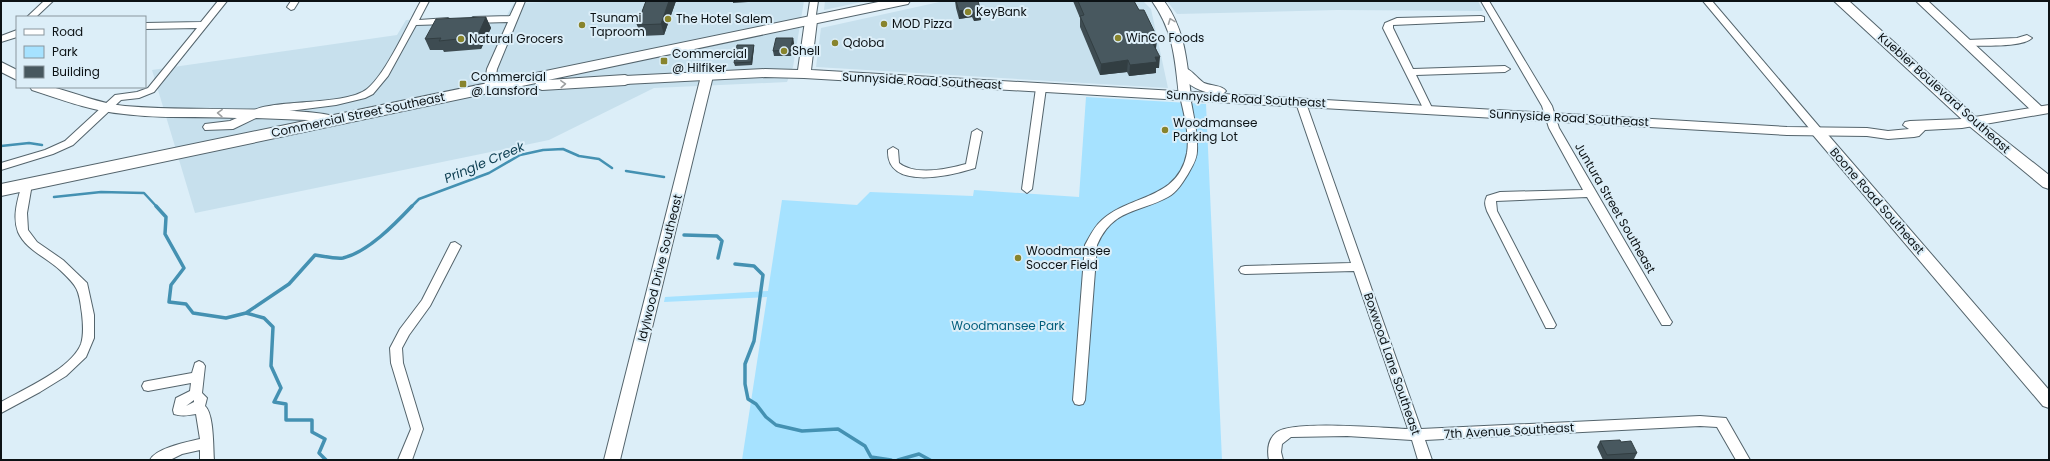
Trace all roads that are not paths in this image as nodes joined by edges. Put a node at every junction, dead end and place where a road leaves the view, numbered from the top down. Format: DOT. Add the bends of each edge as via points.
graph roads {
  1 [pos="49,1"];
  2 [pos="223,1"];
  3 [pos="425,1"];
  4 [pos="521,1"];
  5 [pos="814,1"];
  6 [pos="903,1"];
  7 [pos="1158,1"];
  8 [pos="1485,1"];
  9 [pos="1707,1"];
  10 [pos="1841,1"];
  11 [pos="1922,1"];
  12 [pos="31,16"];
  13 [pos="512,19"];
  14 [pos="1482,19"];
  15 [pos="811,20"];
  16 [pos="412,23"];
  17 [pos="203,25"];
  18 [pos="146,26"];
  19 [pos="16,34"];
  20 [pos="2026,38"];
  21 [pos="1,39"];
  22 [pos="1967,43"];
  23 [pos="1,66"];
  24 [pos="1505,69"];
  25 [pos="1183,71"];
  26 [pos="1410,72"];
  27 [pos="804,74"];
  28 [pos="16,75"];
  29 [pos="707,76"];
  30 [pos="625,80"];
  31 [pos="492,87"];
  32 [pos="40,88"];
  33 [pos="1041,88"];
  34 [pos="1185,96"];
  35 [pos="1301,102"];
  36 [pos="106,107"];
  37 [pos="2044,109"];
  38 [pos="1428,110"];
  39 [pos="186,114"];
  40 [pos="254,114"];
  41 [pos="1550,117"];
  42 [pos="333,120"];
  43 [pos="1973,122"];
  44 [pos="210,127"];
  45 [pos="977,132"];
  46 [pos="1818,132"];
  47 [pos="213,145"];
  48 [pos="893,150"];
  49 [pos="1,167"];
  50 [pos="27,184"];
  51 [pos="2049,184"];
  52 [pos="1027,189"];
  53 [pos="1,190"];
  54 [pos="1590,193"];
  55 [pos="455,246"];
  56 [pos="1358,267"];
  57 [pos="1245,270"];
  58 [pos="1666,322"];
  59 [pos="1550,324"];
  60 [pos="148,386"];
  61 [pos="1079,400"];
  62 [pos="2049,401"];
  63 [pos="1,408"];
  64 [pos="1417,436"];
  65 [pos="206,443"];
  66 [pos="158,460"];
  67 [pos="207,460"];
  68 [pos="405,460"];
  69 [pos="612,460"];
  70 [pos="1276,460"];
  71 [pos="1425,460"];
  72 [pos="1743,460"];
  1 -- 12 [label="street"];
  2 -- 17 [label="street"];
  3 -- 16 [label="street"];
  4 -- 13 [label="street"];
  5 -- 15 [label="street"];
  6 -- 15 [label="main road, Commercial Street Southeast"];
  25 -- 7 [label="street, one-way" via="1171,20"];
  8 -- 41 [label="street, Juntura Street Southeast" via="1547,106"];
  9 -- 46 [label="street, Boone Road Southeast"];
  10 -- 43 [label="main road, Kuebler Boulevard Southeast"];
  11 -- 22 [label="street"];
  13 -- 16 [label="street"];
  13 -- 31 [label="street" via="492,69"];
  14 -- 26 [label="street" via="1389,23 1388,28"];
  15 -- 27 [label="main road"];
  15 -- 31 [label="main road, Commercial Street Southeast"];
  16 -- 40 [label="street" via="382,77 369,92 354,98 265,110"];
  17 -- 18 [label="street"];
  17 -- 36 [label="street" via="151,90 139,95 118,97"];
  19 -- 21 [label="street"];
  20 -- 22 [label="street" via="2018,41"];
  22 -- 37 [label="street"];
  23 -- 28 [label="main road"];
  24 -- 26 [label="street"];
  25 -- 34 [label="street"];
  25 -- 35 [label="main road" via="1194,83 1207,89 1274,94"];
  26 -- 38 [label="street"];
  27 -- 29 [label="main road, Sunnyside Road Southeast"];
  27 -- 33 [label="main road, Sunnyside Road Southeast"];
  29 -- 30 [label="main road, Sunnyside Road Southeast"];
  29 -- 69 [label="street, Idylwood Drive Southeast"];
  31 -- 30 [label="main road, one-way"];
  31 -- 42 [label="main road, Commercial Street Southeast"];
  32 -- 36 [label="main road"];
  33 -- 34 [label="main road, Sunnyside Road Southeast"];
  33 -- 52 [label="street"];
  34 -- 35 [label="main road, Sunnyside Road Southeast"];
  34 -- 61 [label="street" via="1192,153 1177,184 1165,194 1127,208 1112,217 1097,232 1091,245"];
  35 -- 38 [label="main road, Sunnyside Road Southeast"];
  35 -- 56 [label="street, Boxwood Lane Southeast"];
  36 -- 39 [label="main road"];
  36 -- 49 [label="street" via="69,143 50,152"];
  37 -- 43 [label="main road, Sunnyside Road Southeast"];
  38 -- 41 [label="main road, Sunnyside Road Southeast"];
  40 -- 39 [label="main road, one-way"];
  39 -- 44 [label="main road"];
  40 -- 42 [label="main road" via="307,116"];
  40 -- 44 [label="main road" via="234,125"];
  41 -- 46 [label="main road, Sunnyside Road Southeast"];
  41 -- 54 [label="street, Juntura Street Southeast"];
  42 -- 47 [label="main road, Commercial Street Southeast"];
  43 -- 46 [label="main road, Sunnyside Road Southeast" via="1920,127 1914,133 1888,135 1867,132"];
  43 -- 51 [label="main road, Kuebler Boulevard Southeast"];
  44 -- 47 [label="main road" via="214,136"];
  45 -- 48 [label="street" via="971,166 946,172 912,172 899,169 894,164"];
  46 -- 62 [label="street, Boone Road Southeast"];
  47 -- 50 [label="main road, Commercial Street Southeast"];
  50 -- 53 [label="main road, Commercial Street Southeast"];
  50 -- 63 [label="street" via="22,214 23,230 37,248 58,262 83,286 89,334 76,362"];
  54 -- 58 [label="street, Juntura Street Southeast"];
  54 -- 59 [label="street" via="1500,196 1491,199 1492,211"];
  55 -- 68 [label="street" via="426,303 404,332 396,348 397,363 417,429"];
  56 -- 57 [label="street"];
  56 -- 64 [label="street, Boxwood Lane Southeast"];
  60 -- 65 [label="street" via="198,372 195,401 202,411"];
  64 -- 70 [label="street, 7th Avenue Southeast" via="1347,431 1290,432 1280,436 1276,442"];
  64 -- 71 [label="street, Boxwood Lane Southeast"];
  64 -- 72 [label="street, 7th Avenue Southeast" via="1721,422"];
  65 -- 66 [label="street" via="175,451"];
  65 -- 67 [label="street"];
}
